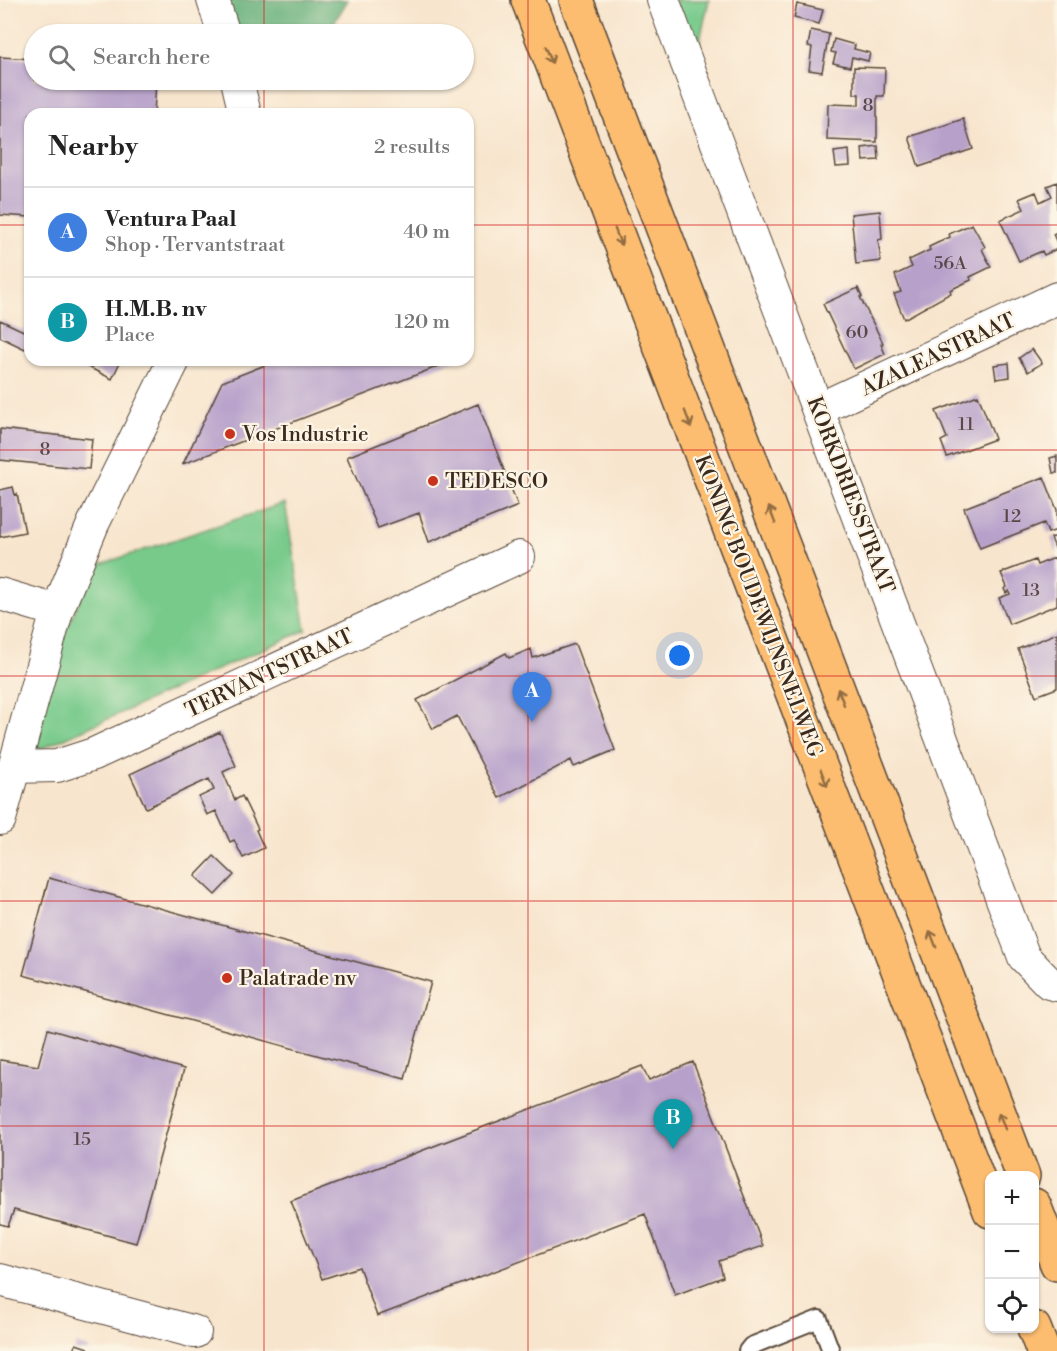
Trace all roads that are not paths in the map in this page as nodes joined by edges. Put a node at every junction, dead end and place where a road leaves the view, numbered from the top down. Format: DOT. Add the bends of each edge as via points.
graph roads {
  1 [pos="213,0"];
  2 [pos="528,0"];
  3 [pos="576,0"];
  4 [pos="663,0"];
  5 [pos="221,24"];
  6 [pos="239,90"];
  7 [pos="244,108"];
  8 [pos="1057,298"];
  9 [pos="171,366"];
  10 [pos="819,409"];
  11 [pos="519,557"];
  12 [pos="0,594"];
  13 [pos="57,611"];
  14 [pos="14,767"];
  15 [pos="0,819"];
  16 [pos="1053,984"];
  17 [pos="1021,1171"];
  18 [pos="985,1198"];
  19 [pos="1039,1216"];
  20 [pos="1057,1264"];
  21 [pos="0,1280"];
  22 [pos="1036,1333"];
  23 [pos="199,1342"];
  24 [pos="747,1351"];
  25 [pos="831,1351"];
  26 [pos="1043,1351"];
  1 -- 5 [label="street"];
  2 -- 18 [label="highway, KONING BOUDEWIJNSNELWEG, one-way"];
  17 -- 3 [label="highway, KONING BOUDEWIJNSNELWEG, one-way"];
  4 -- 10 [label="street, KORKDRIESSTRAAT"];
  6 -- 7 [label="street"];
  8 -- 10 [label="street, AZALEASTRAAT"];
  9 -- 13 [label="street" via="93,524"];
  10 -- 16 [label="street, KORKDRIESSTRAAT" via="1024,957"];
  11 -- 14 [label="street, TERVANTSTRAAT" via="94,754 57,766"];
  12 -- 13 [label="street"];
  13 -- 14 [label="street"];
  14 -- 15 [label="street"];
  19 -- 20 [label="highway"];
  21 -- 23 [label="street"];
  22 -- 26 [label="highway"];
  24 -- 25 [label="lane" via="819,1319"];
}
